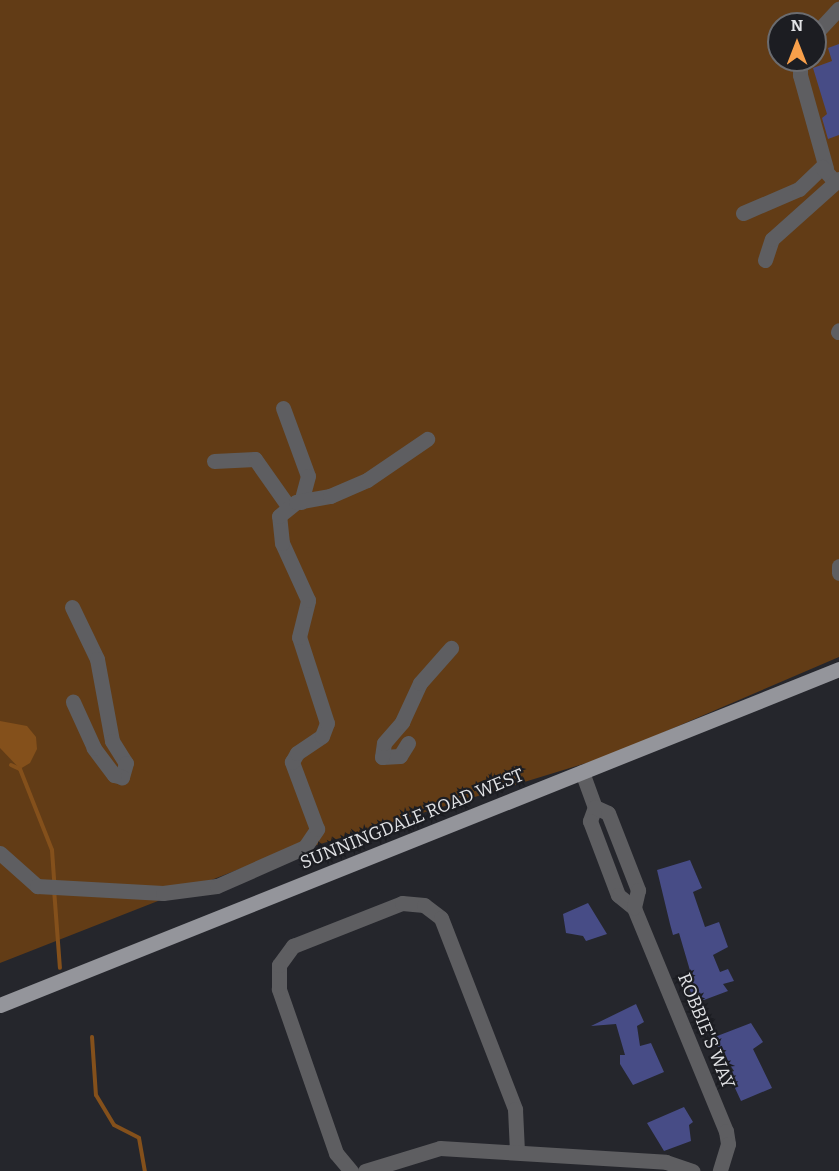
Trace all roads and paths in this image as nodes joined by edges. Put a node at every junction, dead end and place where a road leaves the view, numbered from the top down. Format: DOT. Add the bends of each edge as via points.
graph roads {
  1 [pos="839,8"];
  2 [pos="827,21"];
  3 [pos="800,72"];
  4 [pos="833,176"];
  5 [pos="743,213"];
  6 [pos="765,260"];
  7 [pos="283,408"];
  8 [pos="427,439"];
  9 [pos="214,461"];
  10 [pos="295,504"];
  11 [pos="839,566"];
  12 [pos="839,573"];
  13 [pos="72,607"];
  14 [pos="451,648"];
  15 [pos="839,669"];
  16 [pos="73,702"];
  17 [pos="408,743"];
  18 [pos="582,772"];
  19 [pos="0,853"];
  20 [pos="0,1005"];
  21 [pos="517,1152"];
  22 [pos="351,1171"];
  23 [pos="365,1171"];
  24 [pos="692,1171"];
  25 [pos="720,1171"];
  1 -- 2 [label="street"];
  3 -- 4 [label="street"];
  4 -- 5 [label="street" via="814,170 800,189"];
  4 -- 6 [label="street" via="792,225 772,239"];
  7 -- 10 [label="street" via="308,476"];
  8 -- 10 [label="street" via="367,480 330,496"];
  9 -- 10 [label="street" via="255,459"];
  10 -- 19 [label="street" via="282,509 277,523 308,600 299,637 327,723 322,736 297,753 292,762 317,829 313,838 299,850 217,886 163,893 37,886"];
  11 -- 12 [label="street"];
  13 -- 16 [label="street" via="97,659 112,741 126,763 122,777 114,775 94,748"];
  14 -- 17 [label="street" via="420,683 402,722 384,743 382,757 400,756"];
  15 -- 18 [label="main road, SUNNINGDALE ROAD WEST"];
  18 -- 20 [label="main road, SUNNINGDALE ROAD WEST"];
  18 -- 25 [label="street, ROBBIE'S WAY" via="595,807 590,821 618,895 634,908 726,1131 728,1144"];
  21 -- 22 [label="street" via="515,1109 441,918 424,905 402,903 293,946 279,965 279,989 332,1142"];
  21 -- 23 [label="street" via="440,1148"];
  21 -- 24 [label="street" via="666,1162"];
}
